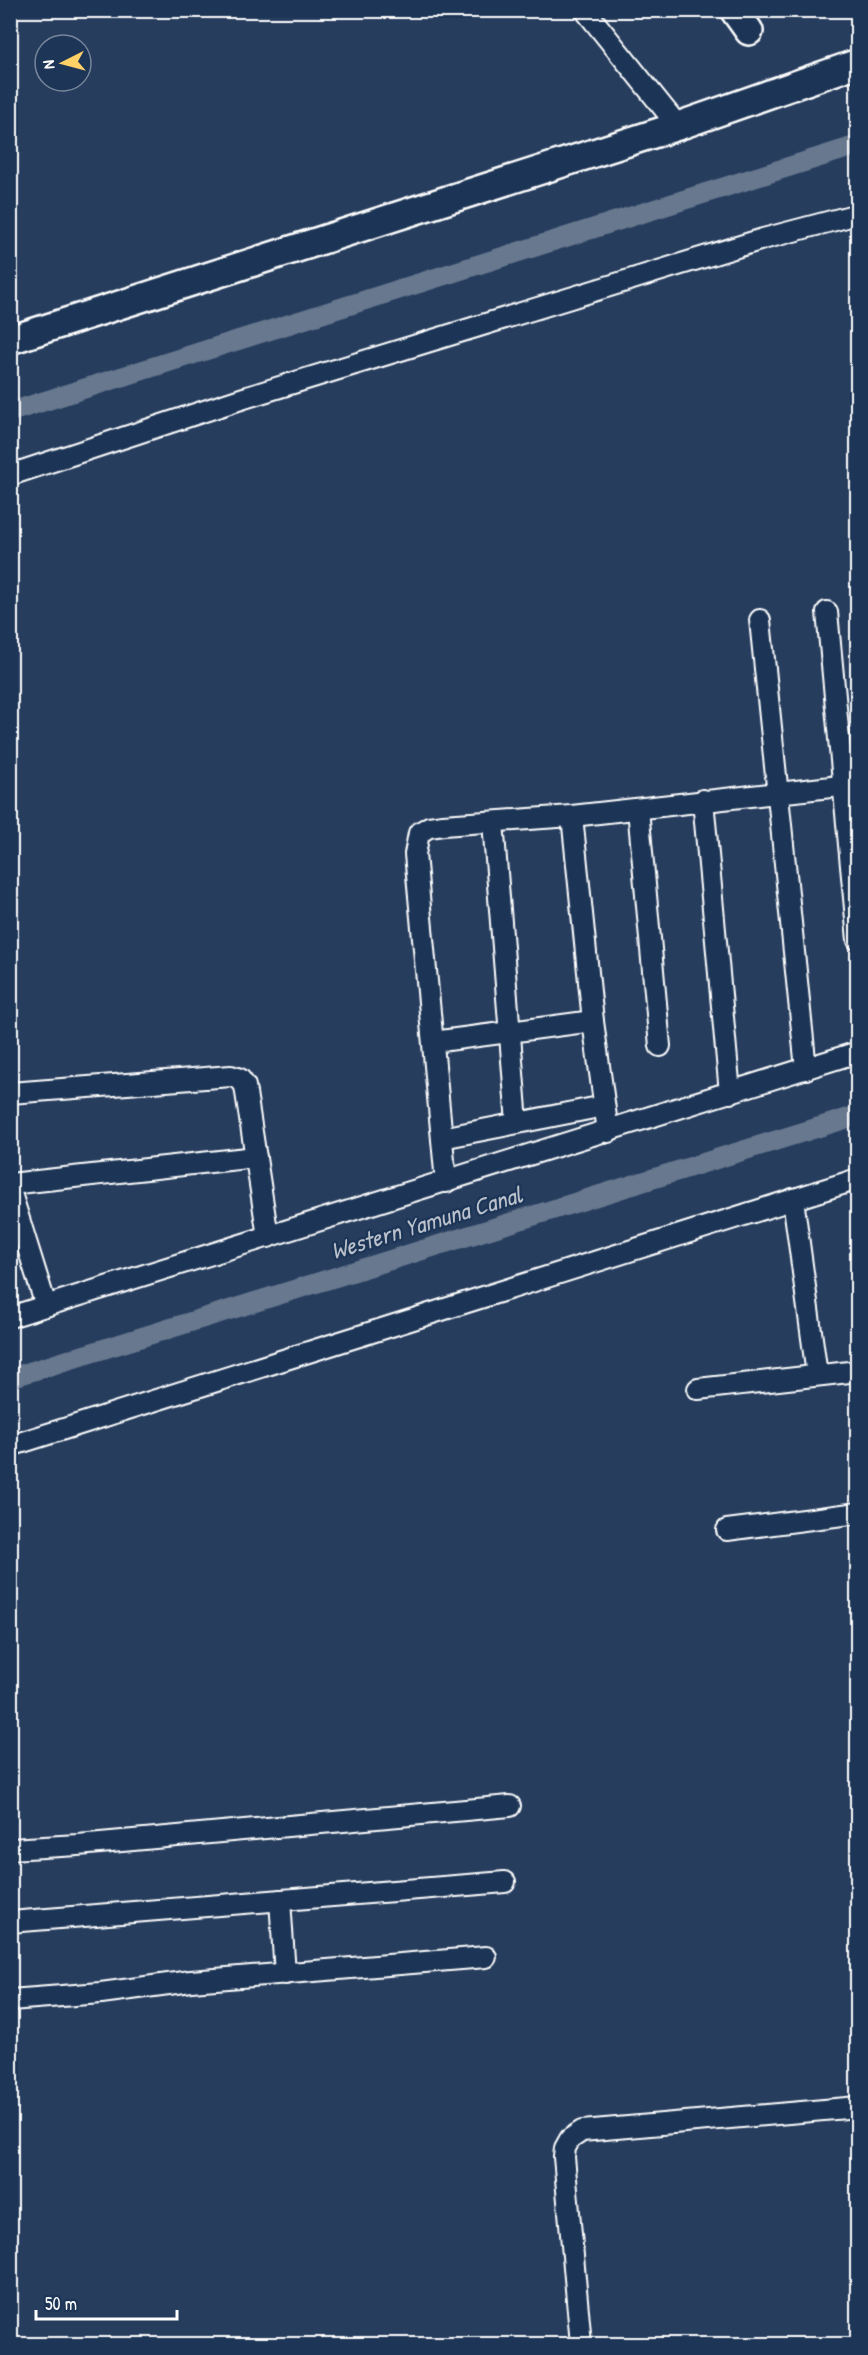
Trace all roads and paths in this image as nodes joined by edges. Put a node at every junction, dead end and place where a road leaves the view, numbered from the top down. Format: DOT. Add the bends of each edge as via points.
graph roads {
  1 [pos="585,10"];
  2 [pos="858,63"];
  3 [pos="678,126"];
  4 [pos="858,214"];
  5 [pos="10,340"];
  6 [pos="10,475"];
  7 [pos="827,612"];
  8 [pos="760,620"];
  9 [pos="850,785"];
  10 [pos="778,793"];
  11 [pos="703,800"];
  12 [pos="638,809"];
  13 [pos="572,816"];
  14 [pos="493,822"];
  15 [pos="858,940"];
  16 [pos="593,1021"];
  17 [pos="509,1032"];
  18 [pos="433,1042"];
  19 [pos="660,1046"];
  20 [pos="858,1052"];
  21 [pos="806,1069"];
  22 [pos="10,1093"];
  23 [pos="730,1093"];
  24 [pos="604,1106"];
  25 [pos="517,1123"];
  26 [pos="608,1132"];
  27 [pos="442,1138"];
  28 [pos="256,1157"];
  29 [pos="858,1179"];
  30 [pos="446,1182"];
  31 [pos="10,1184"];
  32 [pos="10,1190"];
  33 [pos="793,1199"];
  34 [pos="268,1237"];
  35 [pos="46,1306"];
  36 [pos="10,1317"];
  37 [pos="858,1371"];
  38 [pos="817,1376"];
  39 [pos="698,1389"];
  40 [pos="10,1446"];
  41 [pos="858,1513"];
  42 [pos="727,1530"];
  43 [pos="510,1806"];
  44 [pos="10,1849"];
  45 [pos="505,1882"];
  46 [pos="280,1900"];
  47 [pos="10,1922"];
  48 [pos="486,1957"];
  49 [pos="285,1974"];
  50 [pos="10,2000"];
  51 [pos="858,2107"];
  52 [pos="581,2344"];
  1 -- 3 [label="street"];
  2 -- 3 [label="main road"];
  3 -- 5 [label="main road"];
  4 -- 6 [label="street" via="763,239 244,398"];
  7 -- 9 [label="street"];
  8 -- 10 [label="street"];
  9 -- 10 [label="street"];
  9 -- 15 [label="street"];
  10 -- 11 [label="street"];
  10 -- 21 [label="street"];
  11 -- 12 [label="street"];
  11 -- 23 [label="street"];
  12 -- 13 [label="street"];
  12 -- 19 [label="street"];
  13 -- 14 [label="street"];
  13 -- 16 [label="street"];
  14 -- 17 [label="street"];
  14 -- 18 [label="street" via="429,827 419,833 416,841"];
  16 -- 17 [label="street"];
  16 -- 24 [label="street"];
  17 -- 18 [label="street"];
  17 -- 25 [label="street"];
  18 -- 27 [label="street"];
  20 -- 21 [label="street"];
  21 -- 23 [label="street"];
  22 -- 28 [label="street" via="231,1076 245,1086"];
  23 -- 26 [label="street"];
  24 -- 25 [label="street"];
  24 -- 26 [label="street"];
  25 -- 27 [label="street"];
  26 -- 30 [label="street"];
  27 -- 30 [label="street"];
  28 -- 31 [label="street"];
  28 -- 34 [label="street"];
  29 -- 33 [label="street"];
  30 -- 34 [label="street"];
  32 -- 35 [label="street"];
  33 -- 38 [label="street"];
  33 -- 40 [label="street"];
  34 -- 35 [label="street"];
  35 -- 36 [label="street"];
  37 -- 38 [label="street"];
  38 -- 39 [label="street"];
  41 -- 42 [label="street"];
  43 -- 44 [label="street"];
  45 -- 46 [label="street"];
  46 -- 47 [label="street"];
  46 -- 49 [label="street"];
  48 -- 49 [label="street"];
  49 -- 50 [label="street"];
  51 -- 52 [label="street" via="649,2123 575,2134 564,2157"];
}
